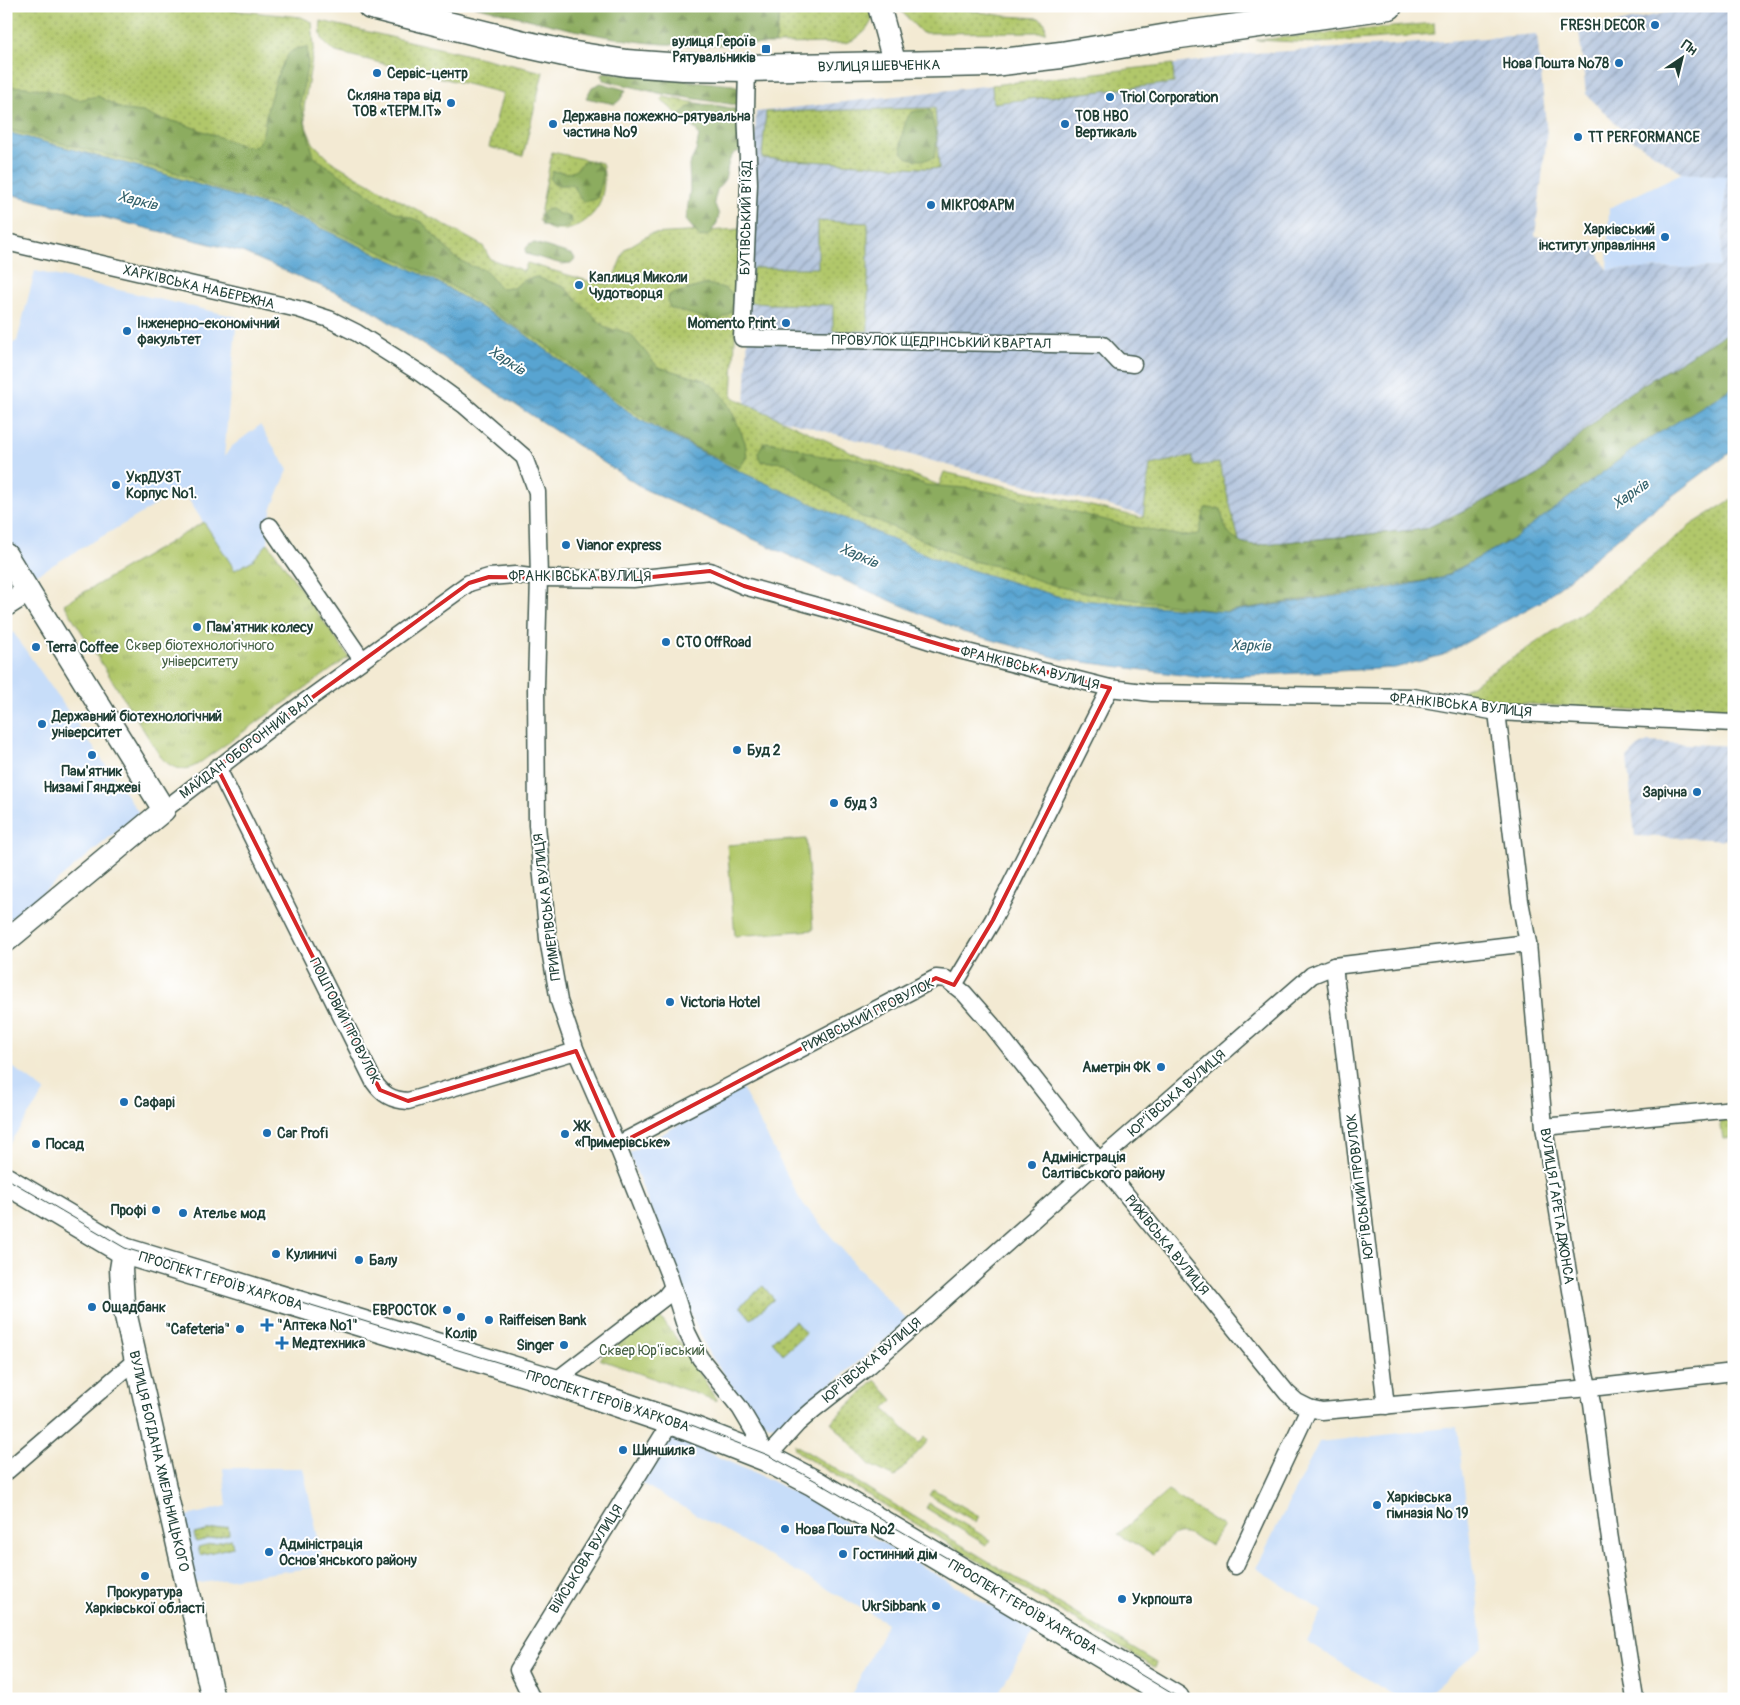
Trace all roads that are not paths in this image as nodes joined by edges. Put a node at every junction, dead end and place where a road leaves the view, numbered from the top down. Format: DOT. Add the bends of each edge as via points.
graph roads {
  1 [pos="371,6"];
  2 [pos="879,6"];
  3 [pos="1389,6"];
  4 [pos="895,65"];
  5 [pos="747,68"];
  6 [pos="6,242"];
  7 [pos="742,338"];
  8 [pos="1133,364"];
  9 [pos="270,526"];
  10 [pos="6,555"];
  11 [pos="539,578"];
  12 [pos="28,592"];
  13 [pos="6,605"];
  14 [pos="362,660"];
  15 [pos="1110,688"];
  16 [pos="1497,712"];
  17 [pos="1734,723"];
  18 [pos="217,767"];
  19 [pos="164,810"];
  20 [pos="6,941"];
  21 [pos="1528,943"];
  22 [pos="1334,966"];
  23 [pos="954,985"];
  24 [pos="576,1051"];
  25 [pos="1734,1109"];
  26 [pos="1544,1127"];
  27 [pos="617,1145"];
  28 [pos="1099,1161"];
  29 [pos="6,1181"];
  30 [pos="124,1251"];
  31 [pos="673,1287"];
  32 [pos="136,1360"];
  33 [pos="1734,1372"];
  34 [pos="554,1382"];
  35 [pos="1590,1388"];
  36 [pos="1386,1406"];
  37 [pos="1309,1408"];
  38 [pos="672,1422"];
  39 [pos="766,1458"];
  40 [pos="6,1472"];
  41 [pos="1235,1566"];
  42 [pos="1173,1698"];
  43 [pos="213,1699"];
  44 [pos="532,1699"];
  45 [pos="1635,1699"];
  1 -- 5 [label="main road, ВУЛИЦЯ ШЕВЧЕНКА" via="616,62 683,68"];
  2 -- 4 [label="street"];
  3 -- 4 [label="main road, ВУЛИЦЯ ШЕВЧЕНКА" via="1061,55 993,63"];
  4 -- 5 [label="main road, ВУЛИЦЯ ШЕВЧЕНКА"];
  5 -- 7 [label="street, БУТІВСЬКИЙ В’ЇЗД" via="749,184"];
  6 -- 11 [label="street, ХАРКІВСЬКА НАБЕРЕЖНА" via="298,310 357,333 464,405 524,457 537,492"];
  7 -- 8 [label="street, ПРОВУЛОК ЩЕДРІНСЬКИЙ КВАРТАЛ" via="1103,345 1119,362"];
  9 -- 14 [label="street"];
  10 -- 12 [label="street"];
  11 -- 14 [label="street, ФРАНКІВСЬКА ВУЛИЦЯ" via="515,575 469,583"];
  11 -- 15 [label="street, ФРАНКІВСЬКА ВУЛИЦЯ" via="633,579 710,571 744,586 955,649"];
  11 -- 24 [label="street, ПРИМЕРІВСЬКА ВУЛИЦЯ" via="537,825 548,939 559,1001"];
  12 -- 13 [label="street"];
  12 -- 19 [label="street"];
  14 -- 18 [label="street, МАЙДАН ОБОРОННИЙ ВАЛ"];
  15 -- 16 [label="street, ФРАНКІВСЬКА ВУЛИЦЯ" via="1152,693 1413,697"];
  15 -- 23 [label="street, РИЖІВСЬКИЙ ПРОВУЛОК" via="993,920"];
  16 -- 17 [label="street, ФРАНКІВСЬКА ВУЛИЦЯ"];
  16 -- 21 [label="street, ВУЛИЦЯ ҐАРЕТА ДЖОНСА"];
  18 -- 19 [label="street, МАЙДАН ОБОРОННИЙ ВАЛ"];
  18 -- 24 [label="street, ПОШТОВИЙ ПРОВУЛОК" via="380,1090 398,1100 408,1101"];
  19 -- 20 [label="street, МАЙДАН ОБОРОННИЙ ВАЛ"];
  21 -- 22 [label="street, ЮР’ЇВСЬКА ВУЛИЦЯ"];
  21 -- 26 [label="street, ВУЛИЦЯ ҐАРЕТА ДЖОНСА"];
  22 -- 28 [label="street, ЮР’ЇВСЬКА ВУЛИЦЯ" via="1312,975"];
  22 -- 36 [label="street, ЮР’ЇВСЬКИЙ ПРОВУЛОК"];
  23 -- 27 [label="street, РИЖІВСЬКИЙ ПРОВУЛОК" via="946,979 936,978"];
  23 -- 28 [label="street, РИЖІВСЬКА ВУЛИЦЯ" via="992,1025"];
  24 -- 27 [label="street, ПРИМЕРІВСЬКА ВУЛИЦЯ"];
  25 -- 26 [label="street"];
  26 -- 35 [label="street, ВУЛИЦЯ ҐАРЕТА ДЖОНСА"];
  27 -- 31 [label="street, ПРИМЕРІВСЬКА ВУЛИЦЯ"];
  28 -- 37 [label="street, РИЖІВСЬКА ВУЛИЦЯ" via="1287,1393"];
  28 -- 39 [label="street, ЮР’ЇВСЬКА ВУЛИЦЯ" via="870,1365 797,1424"];
  29 -- 30 [label="main road, ПРОСПЕКТ ГЕРОЇВ ХАРКОВА"];
  30 -- 32 [label="street, ВУЛИЦЯ БОГДАНА ХМЕЛЬНИЦЬКОГО" via="121,1268 123,1303"];
  30 -- 34 [label="main road, ПРОСПЕКТ ГЕРОЇВ ХАРКОВА"];
  31 -- 34 [label="street" via="665,1297"];
  31 -- 39 [label="street, ПРИМЕРІВСЬКА ВУЛИЦЯ" via="687,1332 700,1358 740,1408"];
  32 -- 40 [label="street"];
  32 -- 43 [label="street, ВУЛИЦЯ БОГДАНА ХМЕЛЬНИЦЬКОГО"];
  33 -- 35 [label="street, РИЖІВСЬКА ВУЛИЦЯ"];
  34 -- 38 [label="main road, ПРОСПЕКТ ГЕРОЇВ ХАРКОВА"];
  35 -- 36 [label="street, РИЖІВСЬКА ВУЛИЦЯ"];
  35 -- 45 [label="street, ВУЛИЦЯ ҐАРЕТА ДЖОНСА"];
  36 -- 37 [label="street, РИЖІВСЬКА ВУЛИЦЯ" via="1322,1411"];
  37 -- 41 [label="street"];
  38 -- 39 [label="main road, ПРОСПЕКТ ГЕРОЇВ ХАРКОВА"];
  38 -- 44 [label="street, ВІЙСЬКОВА ВУЛИЦЯ" via="518,1670"];
  39 -- 42 [label="main road, ПРОСПЕКТ ГЕРОЇВ ХАРКОВА" via="874,1518"];
}
